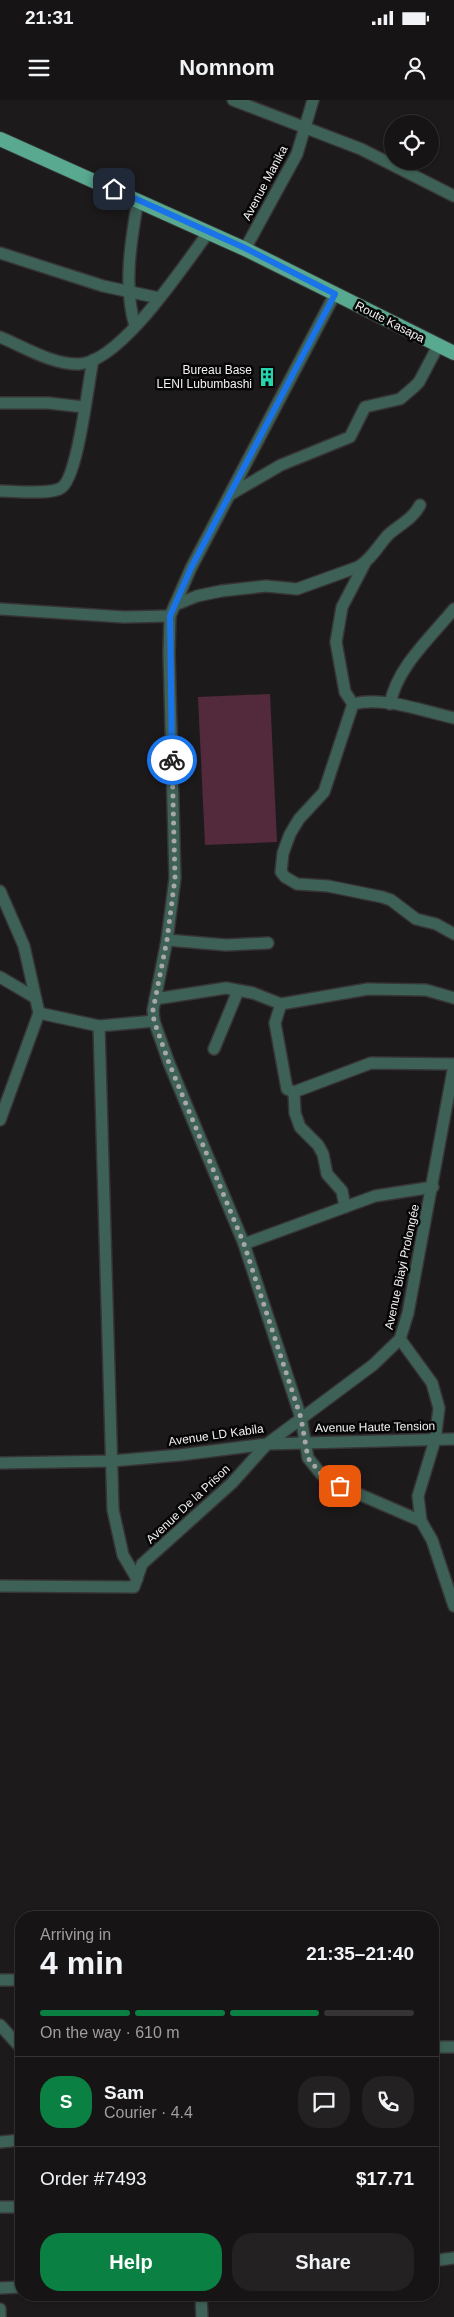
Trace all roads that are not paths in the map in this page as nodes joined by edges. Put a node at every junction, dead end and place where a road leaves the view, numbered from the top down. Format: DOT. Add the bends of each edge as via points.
graph roads {
  1 [pos="233,100"];
  2 [pos="313,100"];
  3 [pos="305,126"];
  4 [pos="0,139"];
  5 [pos="454,196"];
  6 [pos="138,200"];
  7 [pos="208,233"];
  8 [pos="245,248"];
  9 [pos="0,253"];
  10 [pos="130,292"];
  11 [pos="335,294"];
  12 [pos="159,298"];
  13 [pos="135,326"];
  14 [pos="0,337"];
  15 [pos="438,346"];
  16 [pos="454,353"];
  17 [pos="93,360"];
  18 [pos="0,403"];
  19 [pos="84,407"];
  20 [pos="0,491"];
  21 [pos="230,494"];
  22 [pos="420,505"];
  23 [pos="365,563"];
  24 [pos="0,608"];
  25 [pos="454,609"];
  26 [pos="172,610"];
  27 [pos="353,704"];
  28 [pos="390,704"];
  29 [pos="454,718"];
  30 [pos="0,890"];
  31 [pos="454,934"];
  32 [pos="167,940"];
  33 [pos="268,943"];
  34 [pos="0,977"];
  35 [pos="238,990"];
  36 [pos="34,997"];
  37 [pos="454,998"];
  38 [pos="155,999"];
  39 [pos="280,1004"];
  40 [pos="39,1013"];
  41 [pos="154,1021"];
  42 [pos="99,1026"];
  43 [pos="214,1049"];
  44 [pos="454,1064"];
  45 [pos="294,1092"];
  46 [pos="0,1120"];
  47 [pos="433,1186"];
  48 [pos="345,1207"];
  49 [pos="244,1244"];
  50 [pos="400,1339"];
  51 [pos="301,1418"];
  52 [pos="454,1439"];
  53 [pos="435,1440"];
  54 [pos="305,1442"];
  55 [pos="267,1444"];
  56 [pos="112,1461"];
  57 [pos="0,1463"];
  58 [pos="421,1521"];
  59 [pos="136,1583"];
  60 [pos="0,1586"];
  61 [pos="454,1606"];
  62 [pos="0,1980"];
  63 [pos="15,1980"];
  64 [pos="0,2025"];
  65 [pos="15,2041"];
  66 [pos="439,2047"];
  67 [pos="454,2047"];
  68 [pos="15,2141"];
  69 [pos="0,2142"];
  70 [pos="0,2207"];
  71 [pos="15,2207"];
  72 [pos="454,2258"];
  73 [pos="439,2260"];
  74 [pos="15,2287"];
  75 [pos="0,2288"];
  76 [pos="201,2301"];
  77 [pos="0,2309"];
  78 [pos="0,2317"];
  79 [pos="202,2317"];
  1 -- 3 [label="street"];
  2 -- 3 [label="street, Avenue Manika"];
  3 -- 5 [label="street" via="361,149"];
  3 -- 8 [label="street, Avenue Manika" via="297,154"];
  4 -- 6 [label="main road, Route Kasapa"];
  6 -- 7 [label="main road, Route Kasapa"];
  6 -- 10 [label="street" via="131,240"];
  7 -- 8 [label="main road, Route Kasapa"];
  7 -- 12 [label="street"];
  8 -- 11 [label="main road, Route Kasapa"];
  9 -- 10 [label="street"];
  10 -- 12 [label="street"];
  10 -- 13 [label="street"];
  11 -- 15 [label="main road, Route Kasapa"];
  11 -- 21 [label="street"];
  12 -- 13 [label="street"];
  13 -- 17 [label="street" via="120,342"];
  14 -- 17 [label="street" via="59,361 81,364"];
  15 -- 16 [label="main road, Route Kasapa"];
  15 -- 21 [label="street" via="419,382 400,399 365,407 350,438 280,465"];
  17 -- 19 [label="street"];
  18 -- 19 [label="street"];
  19 -- 20 [label="street" via="67,483 60,489 49,491"];
  21 -- 26 [label="street"];
  22 -- 23 [label="street"];
  23 -- 26 [label="street" via="297,589 266,586 220,591 197,596"];
  23 -- 27 [label="street" via="342,607 336,642 345,692"];
  24 -- 26 [label="street" via="124,618"];
  25 -- 28 [label="street" via="400,675 392,690"];
  26 -- 32 [label="street" via="169,653 175,878"];
  27 -- 28 [label="street" via="366,701"];
  27 -- 31 [label="street" via="324,792 290,834 281,872 297,884 328,886 391,900 416,919 436,924"];
  28 -- 29 [label="street"];
  30 -- 36 [label="street" via="24,946"];
  32 -- 33 [label="street" via="226,945"];
  32 -- 38 [label="street"];
  34 -- 36 [label="street"];
  35 -- 38 [label="street" via="226,988"];
  35 -- 39 [label="street"];
  35 -- 43 [label="street"];
  36 -- 40 [label="street"];
  37 -- 39 [label="street" via="426,990 368,989"];
  38 -- 41 [label="street"];
  39 -- 45 [label="street" via="275,1022 279,1051 287,1089"];
  40 -- 42 [label="street"];
  40 -- 46 [label="street"];
  41 -- 42 [label="street"];
  41 -- 49 [label="street"];
  42 -- 56 [label="street"];
  44 -- 45 [label="street" via="371,1063"];
  44 -- 47 [label="street, Avenue Biayi Prolongée"];
  45 -- 48 [label="street" via="294,1113 300,1127 318,1145 326,1174 342,1191"];
  47 -- 48 [label="street" via="375,1196"];
  47 -- 50 [label="street, Avenue Biayi Prolongée"];
  48 -- 49 [label="street"];
  49 -- 51 [label="street"];
  50 -- 51 [label="street, Avenue LD Kabila" via="373,1365"];
  50 -- 53 [label="street, Avenue Biayi Prolongée" via="432,1382 439,1408"];
  51 -- 54 [label="street"];
  51 -- 55 [label="street, Avenue LD Kabila"];
  52 -- 53 [label="street, Avenue Haute Tension"];
  53 -- 54 [label="street, Avenue Haute Tension"];
  53 -- 58 [label="street, Avenue Biayi Prolongée" via="418,1496"];
  54 -- 55 [label="street, Avenue Haute Tension"];
  54 -- 58 [label="street" via="308,1458 321,1474 340,1486"];
  55 -- 56 [label="street, Avenue LD Kabila"];
  55 -- 59 [label="street, Avenue De la Prison" via="232,1483 142,1564"];
  56 -- 57 [label="street, Avenue LD Kabila"];
  56 -- 59 [label="street" via="114,1510 121,1546"];
  58 -- 61 [label="street, Avenue Biayi Prolongée" via="432,1540"];
  59 -- 60 [label="street"];
  62 -- 63 [label="street"];
  64 -- 65 [label="street"];
  66 -- 67 [label="street"];
  68 -- 69 [label="street"];
  70 -- 71 [label="street"];
  72 -- 73 [label="street"];
  74 -- 75 [label="street"];
  76 -- 79 [label="street"];
  77 -- 78 [label="street"];
}
